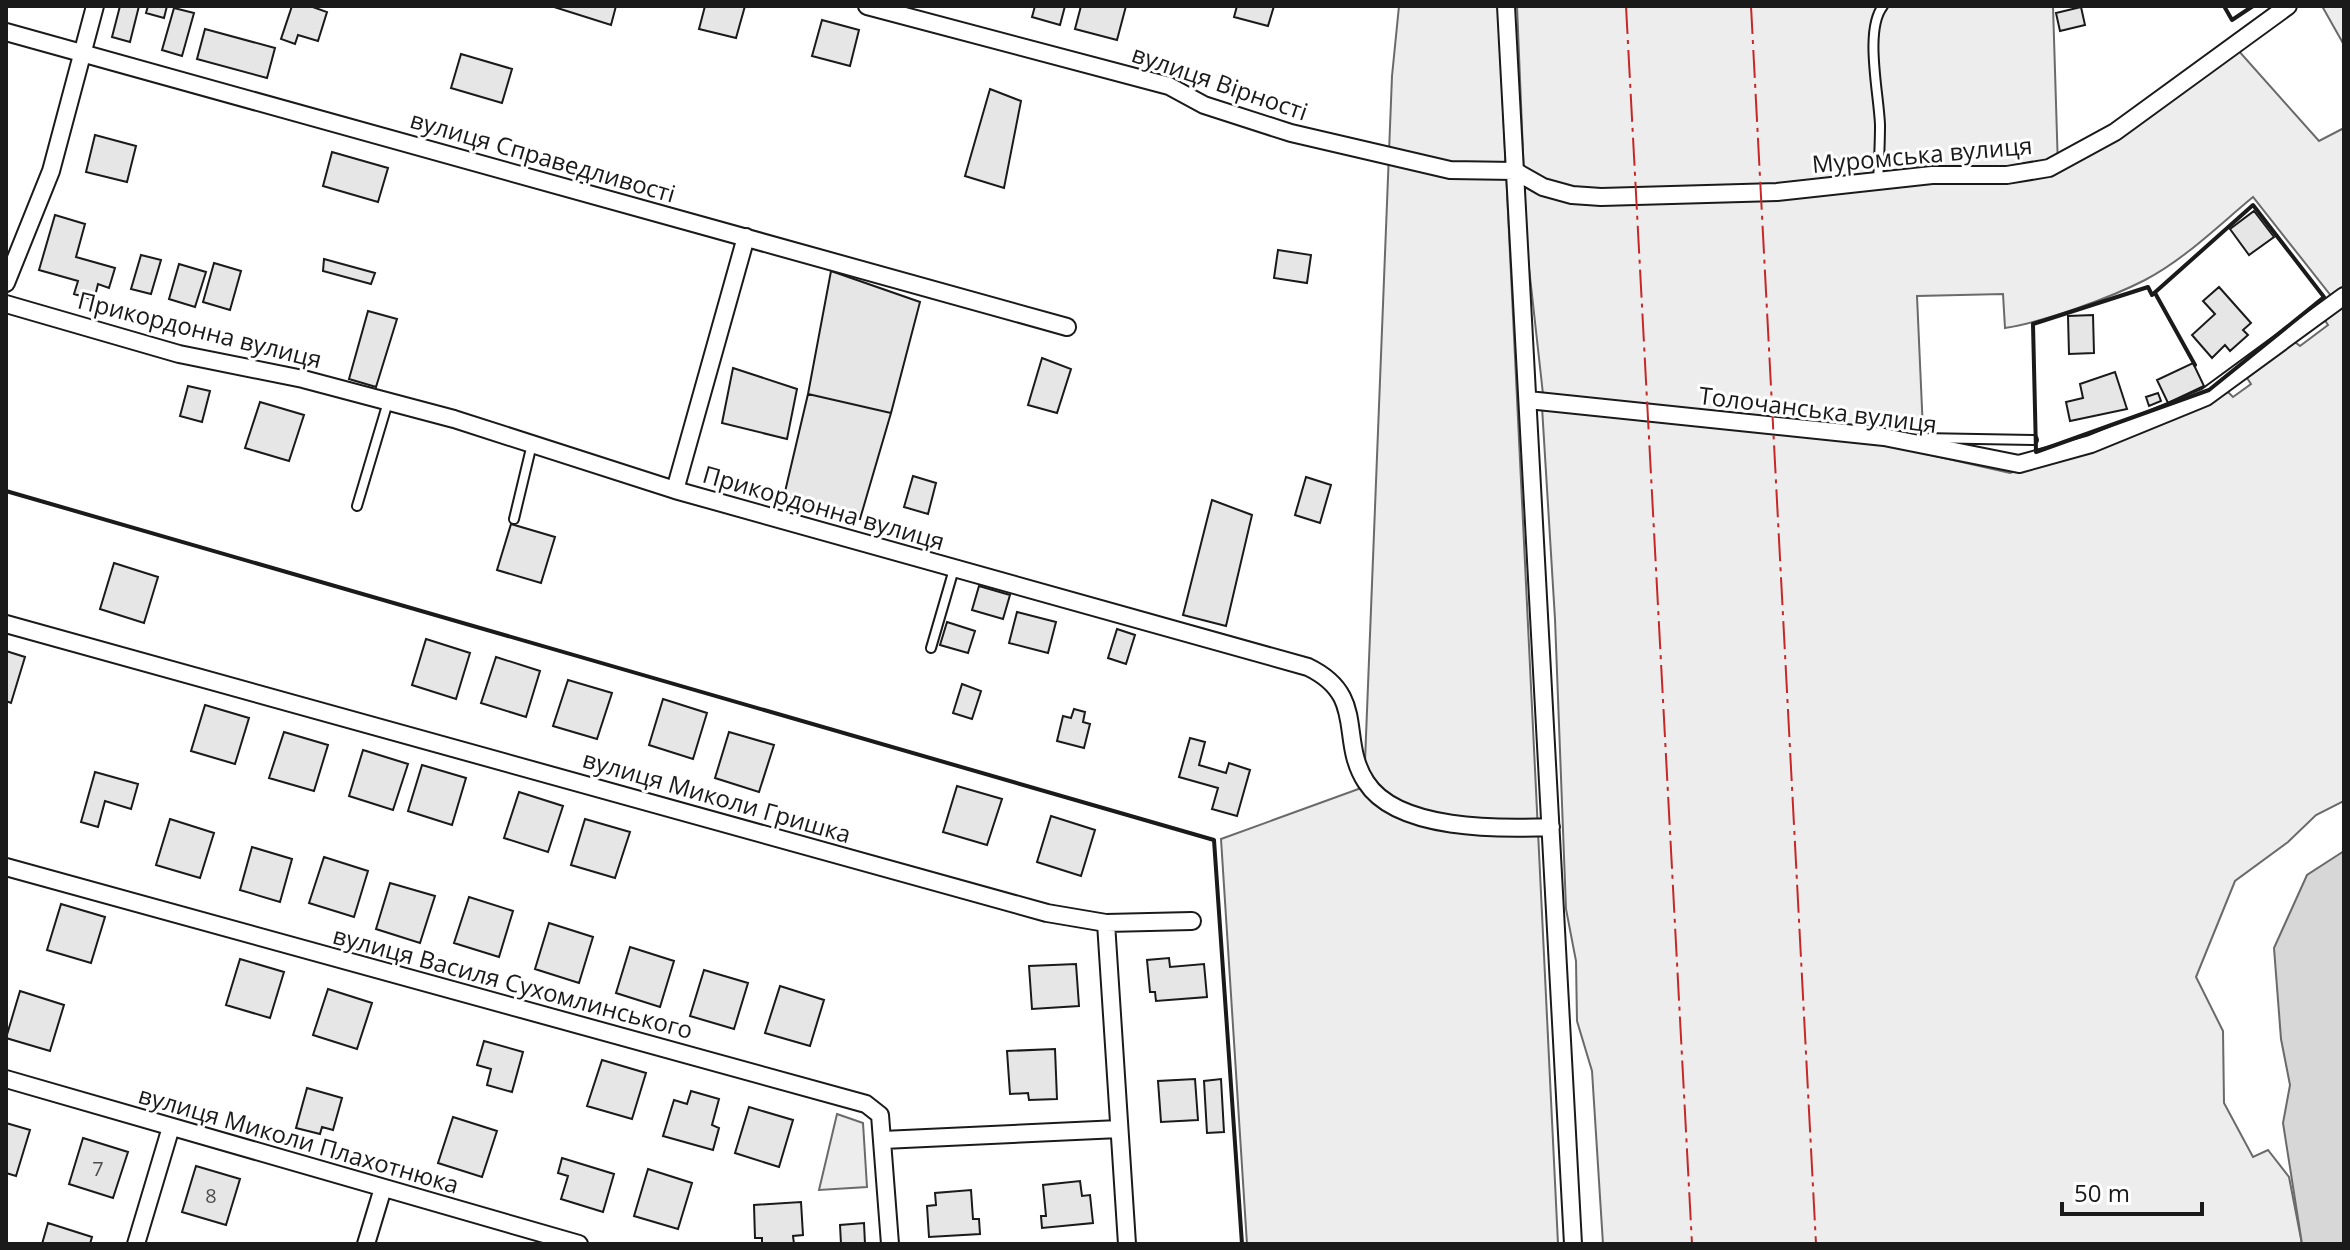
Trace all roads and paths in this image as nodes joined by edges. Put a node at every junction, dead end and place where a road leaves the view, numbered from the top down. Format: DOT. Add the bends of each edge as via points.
graph roads {
  1 [pos="95,6"];
  2 [pos="867,6"];
  3 [pos="1506,6"];
  4 [pos="1883,6"];
  5 [pos="2288,6"];
  6 [pos="6,32"];
  7 [pos="81,54"];
  8 [pos="1515,171"];
  9 [pos="1877,183"];
  10 [pos="746,237"];
  11 [pos="6,283"];
  12 [pos="2344,296"];
  13 [pos="6,304"];
  14 [pos="1067,327"];
  15 [pos="1528,400"];
  16 [pos="389,402"];
  17 [pos="1884,437"];
  18 [pos="2033,440"];
  19 [pos="532,444"];
  20 [pos="675,490"];
  21 [pos="357,506"];
  22 [pos="514,519"];
  23 [pos="954,569"];
  24 [pos="6,624"];
  25 [pos="931,648"];
  26 [pos="1551,827"];
  27 [pos="6,867"];
  28 [pos="1192,921"];
  29 [pos="1106,923"];
  30 [pos="6,1079"];
  31 [pos="171,1127"];
  32 [pos="1119,1129"];
  33 [pos="883,1140"];
  34 [pos="383,1188"];
  35 [pos="136,1244"];
  36 [pos="366,1244"];
  37 [pos="579,1244"];
  38 [pos="890,1244"];
  39 [pos="1127,1244"];
  40 [pos="1573,1244"];
  1 -- 7 [label="street"];
  2 -- 8 [label="street, вулиця Вірності" via="1169,86 1204,105 1291,133 1450,170"];
  3 -- 8 [label="street"];
  4 -- 9 [label="lane" via="1874,37 1880,125"];
  5 -- 9 [label="street, Муромська вулиця" via="2115,132 2049,168"];
  6 -- 7 [label="street, вулиця Справедливості"];
  7 -- 10 [label="street, вулиця Справедливості"];
  7 -- 11 [label="street" via="51,171"];
  8 -- 9 [label="street, Муромська вулиця" via="1543,187 1601,197"];
  8 -- 15 [label="street"];
  10 -- 14 [label="street, вулиця Справедливості"];
  10 -- 20 [label="street"];
  12 -- 17 [label="street, Толочанська вулиця" via="2206,397 2091,444 2019,464"];
  13 -- 16 [label="street, Прикордонна вулиця" via="179,354"];
  15 -- 17 [label="street, Толочанська вулиця"];
  15 -- 26 [label="street"];
  16 -- 19 [label="street, Прикордонна вулиця"];
  16 -- 21 [label="lane"];
  17 -- 18 [label="lane"];
  19 -- 20 [label="street, Прикордонна вулиця"];
  19 -- 22 [label="lane"];
  20 -- 23 [label="street, Прикордонна вулиця"];
  23 -- 25 [label="lane"];
  23 -- 26 [label="street, Прикордонна вулиця" via="1308,667 1327,676 1340,692 1349,708 1366,783 1395,806 1442,822 1490,829"];
  24 -- 29 [label="street, вулиця Миколи Гришка" via="1047,913"];
  26 -- 40 [label="street"];
  27 -- 33 [label="street, вулиця Василя Сухомлинського" via="866,1104 880,1115"];
  28 -- 29 [label="street, вулиця Миколи Гришка"];
  29 -- 32 [label="street"];
  30 -- 31 [label="street, вулиця Миколи Плахотнюка"];
  31 -- 34 [label="street, вулиця Миколи Плахотнюка"];
  31 -- 35 [label="street"];
  32 -- 33 [label="street"];
  32 -- 39 [label="street"];
  33 -- 38 [label="street, вулиця Василя Сухомлинського"];
  34 -- 36 [label="street"];
  34 -- 37 [label="street, вулиця Миколи Плахотнюка"];
}
